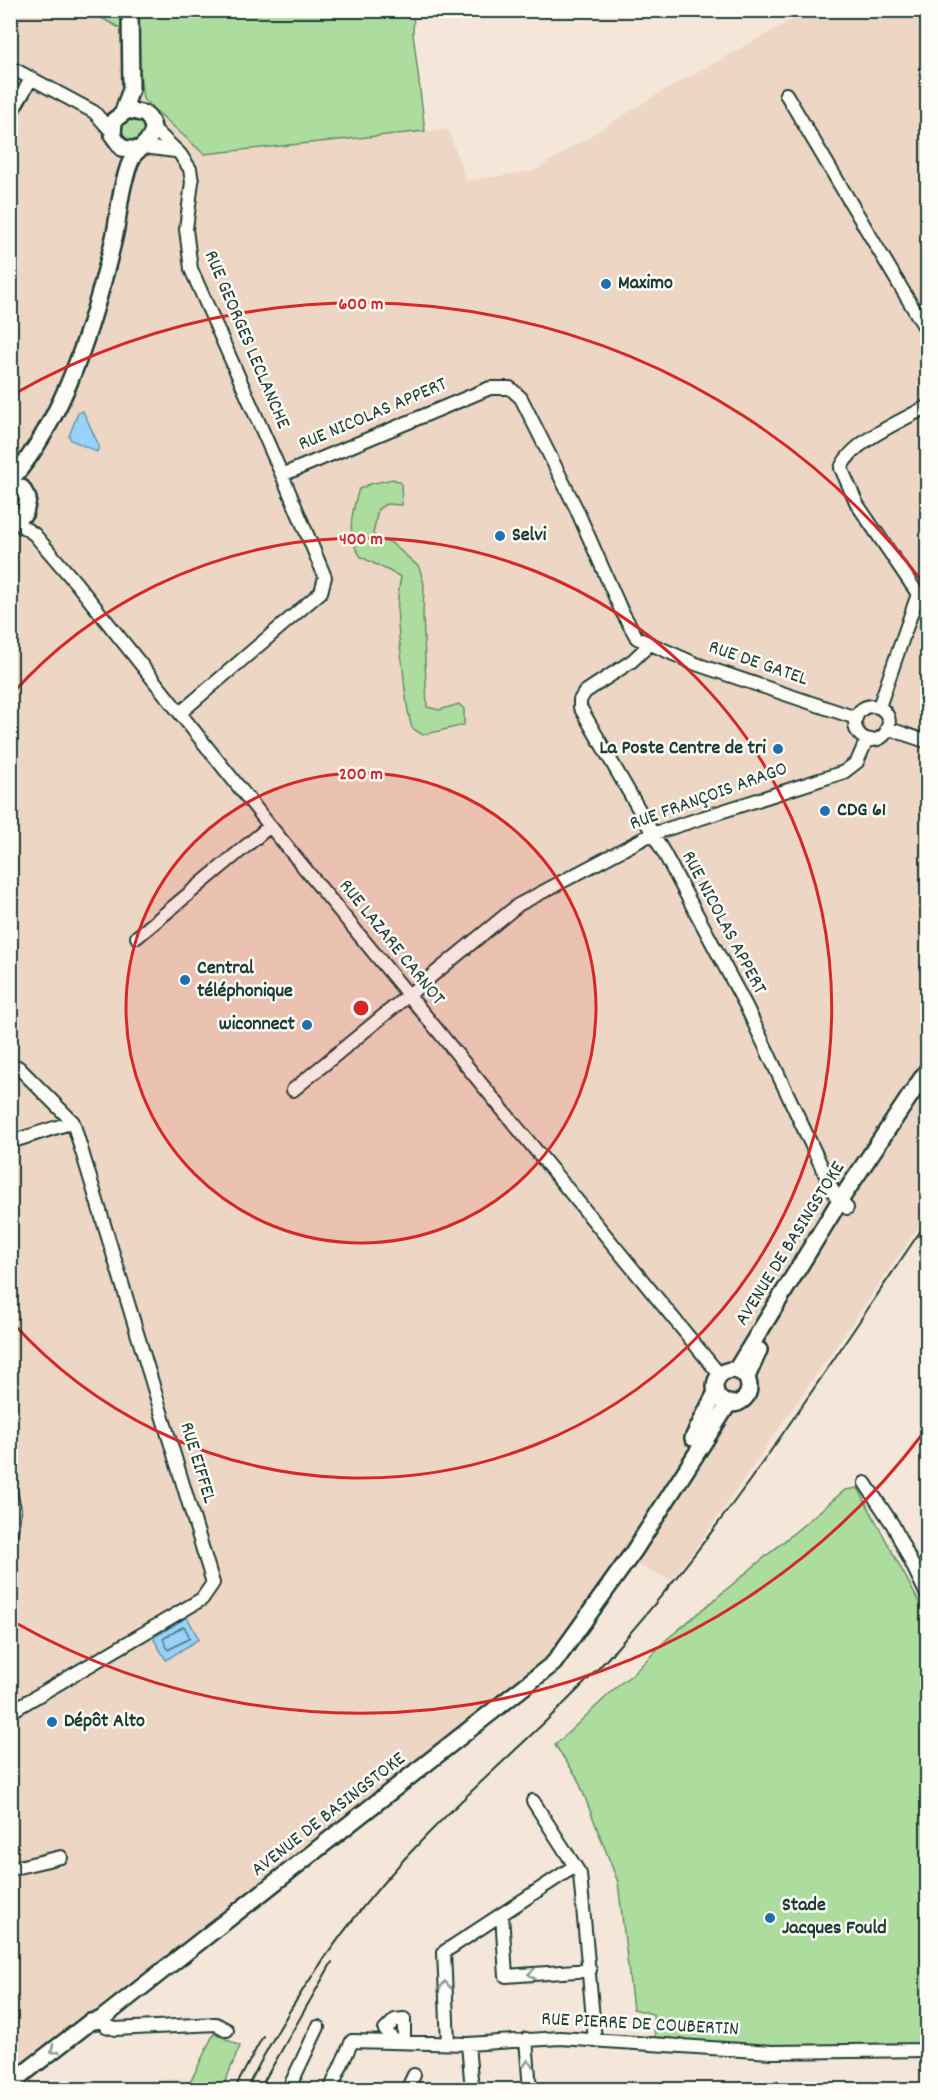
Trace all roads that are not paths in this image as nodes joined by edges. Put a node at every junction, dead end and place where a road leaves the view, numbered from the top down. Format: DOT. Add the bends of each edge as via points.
graph roads {
  1 [pos="130,10"];
  2 [pos="10,68"];
  3 [pos="31,79"];
  4 [pos="131,89"];
  5 [pos="786,94"];
  6 [pos="140,111"];
  7 [pos="94,112"];
  8 [pos="120,114"];
  9 [pos="10,115"];
  10 [pos="153,128"];
  11 [pos="115,138"];
  12 [pos="141,148"];
  13 [pos="176,151"];
  14 [pos="125,176"];
  15 [pos="927,333"];
  16 [pos="927,406"];
  17 [pos="282,475"];
  18 [pos="14,484"];
  19 [pos="28,506"];
  20 [pos="12,521"];
  21 [pos="34,534"];
  22 [pos="923,595"];
  23 [pos="638,638"];
  24 [pos="649,645"];
  25 [pos="615,670"];
  26 [pos="879,707"];
  27 [pos="180,713"];
  28 [pos="856,718"];
  29 [pos="888,728"];
  30 [pos="867,739"];
  31 [pos="927,742"];
  32 [pos="270,826"];
  33 [pos="652,834"];
  34 [pos="137,938"];
  35 [pos="409,995"];
  36 [pos="18,1067"];
  37 [pos="927,1069"];
  38 [pos="927,1081"];
  39 [pos="293,1090"];
  40 [pos="73,1122"];
  41 [pos="10,1142"];
  42 [pos="885,1142"];
  43 [pos="843,1205"];
  44 [pos="741,1374"];
  45 [pos="720,1375"];
  46 [pos="716,1392"];
  47 [pos="729,1403"];
  48 [pos="865,1484"];
  49 [pos="10,1491"];
  50 [pos="10,1540"];
  51 [pos="927,1598"];
  52 [pos="577,1635"];
  53 [pos="10,1712"];
  54 [pos="533,1801"];
  55 [pos="61,1857"];
  56 [pos="575,1866"];
  57 [pos="10,1869"];
  58 [pos="502,1914"];
  59 [pos="590,1970"];
  60 [pos="100,2020"];
  61 [pos="318,2027"];
  62 [pos="227,2030"];
  63 [pos="526,2039"];
  64 [pos="595,2041"];
  65 [pos="448,2043"];
  66 [pos="468,2044"];
  67 [pos="927,2050"];
  68 [pos="414,2075"];
  69 [pos="10,2084"];
  70 [pos="288,2090"];
  71 [pos="330,2090"];
  72 [pos="407,2090"];
  73 [pos="472,2090"];
  74 [pos="530,2090"];
  1 -- 4 [label="main road"];
  2 -- 3 [label="street"];
  3 -- 7 [label="street"];
  3 -- 9 [label="street"];
  4 -- 6 [label="main road"];
  4 -- 8 [label="main road"];
  5 -- 15 [label="street"];
  6 -- 8 [label="main road"];
  6 -- 10 [label="main road"];
  7 -- 8 [label="street"];
  7 -- 11 [label="street"];
  8 -- 11 [label="main road"];
  10 -- 12 [label="main road" via="151,139"];
  10 -- 13 [label="street, RUE GEORGES LECLANCHE"];
  11 -- 12 [label="main road" via="128,150"];
  11 -- 14 [label="main road"];
  12 -- 13 [label="street"];
  12 -- 14 [label="main road"];
  13 -- 17 [label="street, RUE GEORGES LECLANCHE" via="191,175 186,229 191,269"];
  14 -- 18 [label="main road" via="115,236 81,351 48,426"];
  16 -- 22 [label="street" via="861,445 845,457 841,468 857,504"];
  17 -- 23 [label="street, RUE NICOLAS APPERT" via="490,388 510,388 521,398 621,610"];
  17 -- 27 [label="street, RUE NICOLAS APPERT" via="325,577 324,586"];
  18 -- 19 [label="main road" via="28,500"];
  19 -- 20 [label="main road" via="20,518"];
  19 -- 21 [label="street, RUE LAZARE CARNOT"];
  20 -- 21 [label="street, RUE LAZARE CARNOT"];
  21 -- 27 [label="street, RUE LAZARE CARNOT"];
  22 -- 26 [label="street"];
  23 -- 24 [label="street, RUE NICOLAS APPERT"];
  23 -- 25 [label="street, RUE NICOLAS APPERT"];
  24 -- 25 [label="street, RUE NICOLAS APPERT"];
  24 -- 28 [label="street, RUE DE GATEL"];
  25 -- 33 [label="street, RUE NICOLAS APPERT" via="585,692 580,707"];
  26 -- 28 [label="street" via="866,707"];
  26 -- 29 [label="street" via="888,717"];
  27 -- 32 [label="street, RUE LAZARE CARNOT"];
  28 -- 30 [label="street" via="856,728"];
  29 -- 30 [label="street" via="878,739"];
  29 -- 31 [label="street"];
  30 -- 33 [label="street, RUE FRANÇOIS ARAGO" via="857,762 844,772"];
  32 -- 34 [label="street"];
  32 -- 35 [label="street, RUE LAZARE CARNOT"];
  33 -- 35 [label="street, RUE FRANÇOIS ARAGO" via="518,905"];
  33 -- 43 [label="street, RUE NICOLAS APPERT" via="755,1024"];
  35 -- 39 [label="street, RUE FRANÇOIS ARAGO"];
  35 -- 45 [label="street, RUE LAZARE CARNOT"];
  36 -- 40 [label="street"];
  37 -- 42 [label="main road"];
  38 -- 42 [label="main road"];
  40 -- 41 [label="street"];
  40 -- 53 [label="street, RUE EIFFEL" via="213,1583 202,1599"];
  42 -- 43 [label="main road, AVENUE DE BASINGSTOKE"];
  43 -- 44 [label="main road, AVENUE DE BASINGSTOKE"];
  44 -- 45 [label="main road"];
  44 -- 47 [label="main road" via="749,1388 745,1398"];
  45 -- 46 [label="main road"];
  46 -- 47 [label="main road"];
  46 -- 52 [label="main road, AVENUE DE BASINGSTOKE" via="688,1448"];
  47 -- 52 [label="main road, AVENUE DE BASINGSTOKE"];
  48 -- 51 [label="street" via="894,1525"];
  49 -- 50 [label="street" via="14,1509"];
  52 -- 60 [label="main road, AVENUE DE BASINGSTOKE" via="554,1663 520,1692"];
  54 -- 56 [label="street"];
  55 -- 57 [label="street"];
  56 -- 58 [label="street"];
  56 -- 59 [label="street" via="580,1874"];
  59 -- 58 [label="street, one-way" via="506,1976"];
  65 -- 58 [label="street, one-way" via="444,1952"];
  59 -- 64 [label="street"];
  60 -- 62 [label="street" via="111,2028 216,2024"];
  60 -- 69 [label="main road, AVENUE DE BASINGSTOKE, one-way" via="90,2022"];
  61 -- 70 [label="street"];
  63 -- 64 [label="street, RUE PIERRE DE COUBERTIN"];
  63 -- 66 [label="street, RUE PIERRE DE COUBERTIN"];
  74 -- 63 [label="street, one-way"];
  64 -- 67 [label="street, RUE PIERRE DE COUBERTIN" via="772,2052"];
  65 -- 66 [label="street, RUE PIERRE DE COUBERTIN"];
  65 -- 71 [label="street, RUE PIERRE DE COUBERTIN" via="351,2042"];
  66 -- 73 [label="street"];
  68 -- 72 [label="street"];
}
